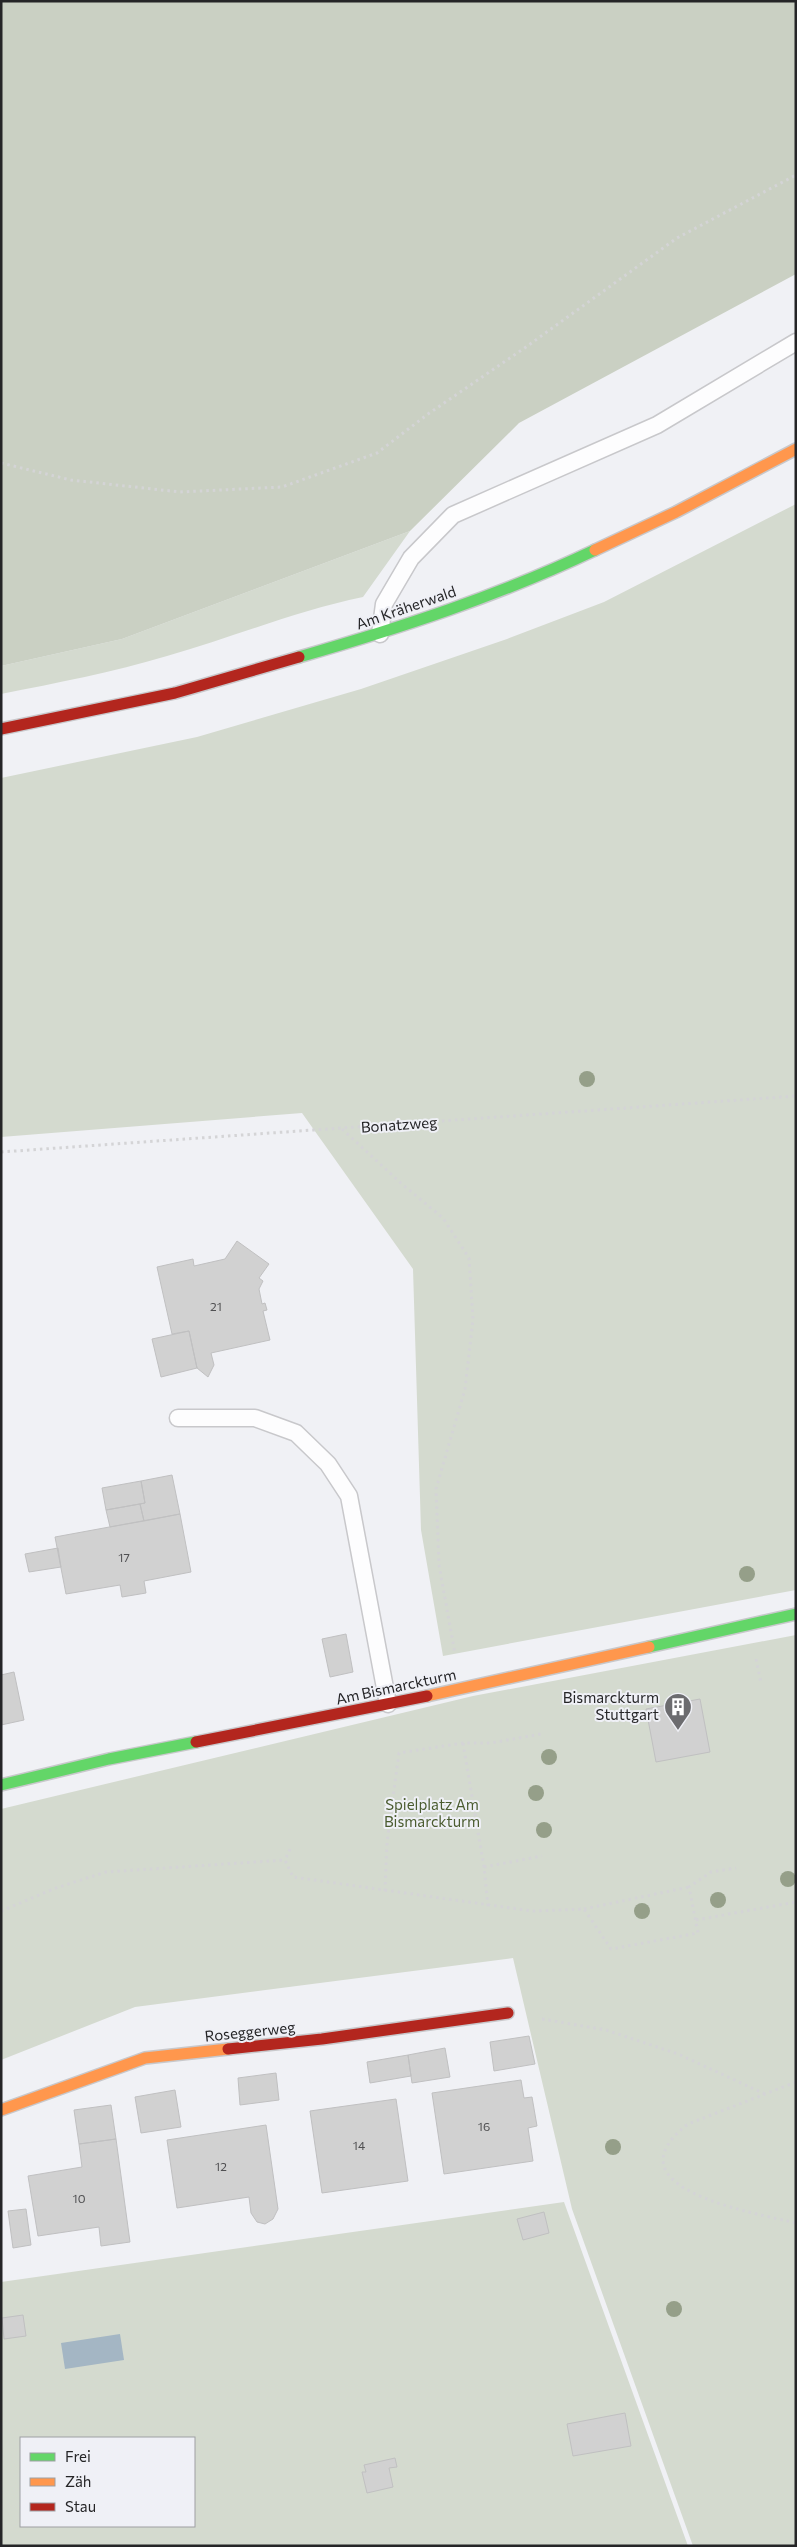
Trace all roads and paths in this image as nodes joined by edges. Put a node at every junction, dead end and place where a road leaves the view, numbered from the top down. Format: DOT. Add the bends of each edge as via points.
graph roads {
  1 [pos="796,175"];
  2 [pos="796,342"];
  3 [pos="796,449"];
  4 [pos="1,463"];
  5 [pos="380,634"];
  6 [pos="1,728"];
  7 [pos="796,1096"];
  8 [pos="342,1129"];
  9 [pos="1,1152"];
  10 [pos="178,1418"];
  11 [pos="796,1614"];
  12 [pos="757,1666"];
  13 [pos="760,1683"];
  14 [pos="462,1689"];
  15 [pos="388,1704"];
  16 [pos="541,1734"];
  17 [pos="463,1743"];
  18 [pos="1,1785"];
  19 [pos="290,1849"];
  20 [pos="542,1856"];
  21 [pos="285,1860"];
  22 [pos="484,1867"];
  23 [pos="736,1868"];
  24 [pos="689,1887"];
  25 [pos="385,1891"];
  26 [pos="796,1902"];
  27 [pos="488,1906"];
  28 [pos="584,1909"];
  29 [pos="1,1911"];
  30 [pos="696,1920"];
  31 [pos="508,2013"];
  32 [pos="796,2082"];
  33 [pos="765,2094"];
  34 [pos="1,2110"];
  35 [pos="796,2223"];
  1 -- 4 [label="path" via="677,238 377,453 282,487 180,492 70,480"];
  2 -- 5 [label="lane" via="656,426 453,515 411,558 384,604"];
  3 -- 5 [label="street, Am Kräherwald" via="676,512 545,574"];
  5 -- 6 [label="street, Am Kräherwald" via="175,693"];
  7 -- 8 [label="path, Bonatzweg"];
  8 -- 9 [label="path, Bonatzweg"];
  8 -- 14 [label="path" via="443,1218 469,1258 472,1319 465,1389 436,1489 438,1564"];
  10 -- 15 [label="lane" via="254,1418 296,1433 328,1464 349,1496"];
  11 -- 14 [label="street, Am Bismarckturm"];
  12 -- 13 [label="path"];
  14 -- 15 [label="street, Am Bismarckturm"];
  15 -- 18 [label="street, Am Bismarckturm"];
  16 -- 17 [label="path" via="491,1744"];
  17 -- 22 [label="path"];
  17 -- 25 [label="path" via="398,1753 386,1842"];
  19 -- 21 [label="path"];
  20 -- 22 [label="path"];
  21 -- 25 [label="path" via="293,1877"];
  21 -- 29 [label="path" via="106,1872"];
  22 -- 27 [label="path"];
  23 -- 24 [label="path" via="711,1872"];
  24 -- 28 [label="path"];
  24 -- 30 [label="path"];
  25 -- 27 [label="path"];
  26 -- 30 [label="path"];
  27 -- 28 [label="path" via="532,1911"];
  28 -- 30 [label="path" via="610,1949 698,1933"];
  31 -- 33 [label="path" via="606,2030 678,2054"];
  31 -- 34 [label="street, Roseggerweg" via="322,2039 145,2058"];
  32 -- 33 [label="path"];
  33 -- 35 [label="path" via="688,2124 674,2135 665,2152 664,2163 670,2176 682,2188 708,2202"];
}
